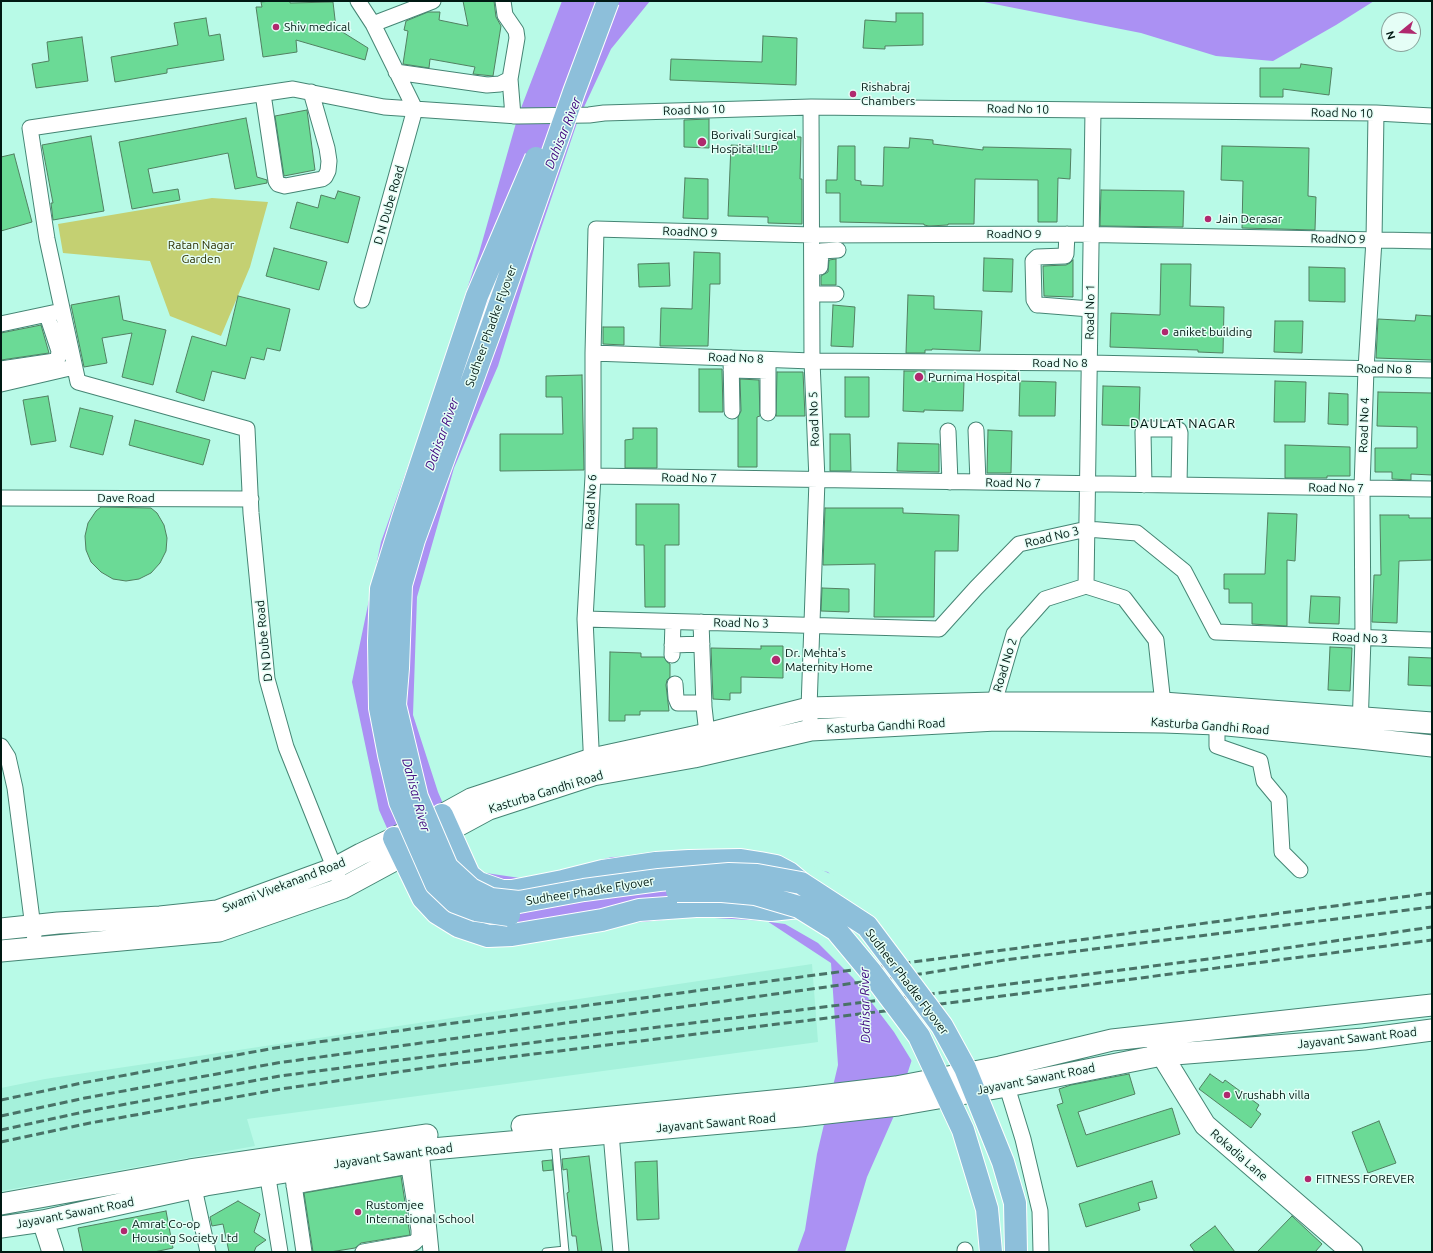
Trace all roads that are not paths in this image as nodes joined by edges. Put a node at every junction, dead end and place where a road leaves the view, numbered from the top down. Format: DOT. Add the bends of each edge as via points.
graph roads {
  1 [pos="358,1"];
  2 [pos="433,1"];
  3 [pos="503,1"];
  4 [pos="594,1"];
  5 [pos="608,1"];
  6 [pos="396,8"];
  7 [pos="373,24"];
  8 [pos="396,72"];
  9 [pos="510,79"];
  10 [pos="311,92"];
  11 [pos="264,94"];
  12 [pos="812,107"];
  13 [pos="415,109"];
  14 [pos="1093,110"];
  15 [pos="1376,113"];
  16 [pos="516,116"];
  17 [pos="1432,116"];
  18 [pos="596,229"];
  19 [pos="1067,234"];
  20 [pos="1091,234"];
  21 [pos="1374,240"];
  22 [pos="1432,241"];
  23 [pos="830,243"];
  24 [pos="816,288"];
  25 [pos="836,294"];
  26 [pos="362,300"];
  27 [pos="1090,309"];
  28 [pos="62,311"];
  29 [pos="47,314"];
  30 [pos="1,324"];
  31 [pos="593,353"];
  32 [pos="812,361"];
  33 [pos="1089,363"];
  34 [pos="731,364"];
  35 [pos="768,365"];
  36 [pos="74,367"];
  37 [pos="1,369"];
  38 [pos="1366,369"];
  39 [pos="1432,370"];
  40 [pos="1,384"];
  41 [pos="732,411"];
  42 [pos="768,413"];
  43 [pos="976,430"];
  44 [pos="948,431"];
  45 [pos="593,476"];
  46 [pos="950,478"];
  47 [pos="977,479"];
  48 [pos="817,480"];
  49 [pos="1144,481"];
  50 [pos="1179,482"];
  51 [pos="1087,484"];
  52 [pos="1362,488"];
  53 [pos="1432,490"];
  54 [pos="1,498"];
  55 [pos="251,499"];
  56 [pos="1087,528"];
  57 [pos="1086,586"];
  58 [pos="585,619"];
  59 [pos="673,622"];
  60 [pos="701,622"];
  61 [pos="811,625"];
  62 [pos="1363,638"];
  63 [pos="1432,640"];
  64 [pos="702,644"];
  65 [pos="675,684"];
  66 [pos="704,703"];
  67 [pos="809,708"];
  68 [pos="995,712"];
  69 [pos="1164,712"];
  70 [pos="1360,717"];
  71 [pos="1432,723"];
  72 [pos="1217,724"];
  73 [pos="811,730"];
  74 [pos="1360,738"];
  75 [pos="698,743"];
  76 [pos="1,746"];
  77 [pos="1432,746"];
  78 [pos="592,767"];
  79 [pos="454,818"];
  80 [pos="398,847"];
  81 [pos="335,868"];
  82 [pos="1300,870"];
  83 [pos="366,876"];
  84 [pos="801,884"];
  85 [pos="343,888"];
  86 [pos="800,907"];
  87 [pos="33,926"];
  88 [pos="1,929"];
  89 [pos="35,948"];
  90 [pos="1,951"];
  91 [pos="1432,1005"];
  92 [pos="1430,1034"];
  93 [pos="1154,1036"];
  94 [pos="1162,1055"];
  95 [pos="995,1089"];
  96 [pos="802,1107"];
  97 [pos="611,1133"];
  98 [pos="555,1137"];
  99 [pos="410,1152"];
  100 [pos="266,1167"];
  101 [pos="292,1171"];
  102 [pos="192,1179"];
  103 [pos="1,1204"];
  104 [pos="42,1221"];
  105 [pos="1,1228"];
  106 [pos="565,1251"];
  107 [pos="53,1252"];
  108 [pos="208,1252"];
  109 [pos="280,1252"];
  110 [pos="304,1252"];
  111 [pos="363,1252"];
  112 [pos="431,1252"];
  113 [pos="546,1252"];
  114 [pos="620,1252"];
  115 [pos="991,1252"];
  116 [pos="1016,1252"];
  117 [pos="1041,1252"];
  118 [pos="1352,1252"];
  1 -- 7 [label="street"];
  2 -- 6 [label="street"];
  3 -- 9 [label="street" via="505,15 518,38"];
  4 -- 86 [label="main road, Sudheer Phadke Flyover, bridge" via="528,179 477,296 381,589 380,708 388,755 400,802 436,884 455,902 476,910 509,915 651,893 715,891 755,894"];
  5 -- 84 [label="main road, Sudheer Phadke Flyover, bridge" via="414,540 401,585 394,705 417,797 447,867 471,889 491,899 519,902 599,888 729,874 757,875"];
  6 -- 7 [label="street"];
  7 -- 8 [label="street"];
  8 -- 9 [label="street" via="487,85 500,84"];
  8 -- 13 [label="street"];
  9 -- 16 [label="street"];
  10 -- 11 [label="street, Road No 10" via="293,89"];
  10 -- 11 [label="street" via="329,161 328,171 325,178 284,186 276,181"];
  10 -- 13 [label="street, Road No 10" via="384,107"];
  11 -- 28 [label="street, Road No 10" via="30,128 47,240"];
  12 -- 14 [label="street, Road No 10"];
  12 -- 16 [label="street, Road No 10"];
  12 -- 23 [label="street, Road No 5"];
  13 -- 16 [label="street, Road No 10"];
  13 -- 26 [label="street, D N Dube Road"];
  14 -- 15 [label="street, Road No 10"];
  14 -- 20 [label="street, Road No 1"];
  15 -- 17 [label="street, Road No 10"];
  15 -- 21 [label="street, Road No 4"];
  18 -- 23 [label="street, RoadNO 9"];
  18 -- 31 [label="street, Road No 6"];
  19 -- 20 [label="street, RoadNO 9"];
  19 -- 23 [label="street, RoadNO 9"];
  19 -- 27 [label="street" via="1065,256 1037,257 1033,261 1034,300 1040,306"];
  20 -- 21 [label="street, RoadNO 9"];
  20 -- 27 [label="street, Road No 1"];
  21 -- 22 [label="street, RoadNO 9"];
  21 -- 38 [label="street, Road No 4"];
  23 -- 24 [label="street, Road No 5" via="816,266"];
  24 -- 25 [label="street"];
  24 -- 32 [label="street, Road No 5"];
  27 -- 33 [label="street, Road No 1"];
  28 -- 29 [label="street"];
  28 -- 36 [label="street"];
  29 -- 30 [label="street"];
  29 -- 37 [label="street" via="59,351 58,358"];
  31 -- 34 [label="street, Road No 8"];
  31 -- 45 [label="street, Road No 6"];
  32 -- 33 [label="street, Road No 8"];
  32 -- 35 [label="street, Road No 8"];
  32 -- 48 [label="street, Road No 5"];
  33 -- 38 [label="street, Road No 8"];
  33 -- 51 [label="street, Road No 1"];
  34 -- 35 [label="street, Road No 8"];
  34 -- 41 [label="street"];
  35 -- 42 [label="street"];
  36 -- 40 [label="street"];
  36 -- 55 [label="street, D N Dube Road" via="78,382 247,429"];
  38 -- 39 [label="street, Road No 8"];
  38 -- 52 [label="street, Road No 4"];
  43 -- 47 [label="street"];
  44 -- 46 [label="street"];
  45 -- 48 [label="street, Road No 7"];
  45 -- 58 [label="street, Road No 6"];
  46 -- 47 [label="street, Road No 7"];
  46 -- 48 [label="street, Road No 7"];
  47 -- 51 [label="street, Road No 7"];
  48 -- 61 [label="street, Road No 5"];
  49 -- 50 [label="street, Road No 7"];
  49 -- 50 [label="street" via="1143,432 1148,429 1176,429 1180,432"];
  49 -- 51 [label="street, Road No 7"];
  50 -- 52 [label="street, Road No 7"];
  51 -- 56 [label="street, Road No 1"];
  52 -- 53 [label="street, Road No 7"];
  52 -- 62 [label="street, Road No 4"];
  54 -- 55 [label="street, Dave Road"];
  55 -- 81 [label="street, D N Dube Road" via="267,679 286,748"];
  56 -- 57 [label="street, Road No 1"];
  56 -- 61 [label="street, Road No 3" via="1020,544 939,629"];
  56 -- 62 [label="street, Road No 3" via="1137,533 1143,537 1184,571 1216,632"];
  57 -- 68 [label="street, Road No 2" via="1045,600 1014,634"];
  57 -- 69 [label="street" via="1124,598 1156,640"];
  58 -- 59 [label="street, Road No 3"];
  58 -- 78 [label="street, Road No 6"];
  59 -- 60 [label="street, Road No 3"];
  59 -- 64 [label="street" via="672,650"];
  60 -- 61 [label="street, Road No 3"];
  60 -- 64 [label="street"];
  61 -- 67 [label="street, Road No 5"];
  62 -- 63 [label="street, Road No 3"];
  62 -- 70 [label="street, Road No 4"];
  64 -- 66 [label="street"];
  65 -- 66 [label="street" via="678,703"];
  66 -- 75 [label="street"];
  67 -- 68 [label="street, Kasturba Gandhi Road"];
  67 -- 73 [label="street, Road No 5"];
  67 -- 75 [label="street, Kasturba Gandhi Road"];
  68 -- 69 [label="street, Kasturba Gandhi Road"];
  68 -- 73 [label="street, Kasturba Gandhi Road"];
  69 -- 70 [label="street, Kasturba Gandhi Road"];
  69 -- 72 [label="street, Kasturba Gandhi Road"];
  70 -- 71 [label="street, Kasturba Gandhi Road"];
  70 -- 74 [label="street, Road No 4"];
  72 -- 74 [label="street, Kasturba Gandhi Road"];
  72 -- 82 [label="street" via="1217,746 1260,761 1264,781 1279,799 1282,852"];
  73 -- 75 [label="street, Kasturba Gandhi Road"];
  74 -- 77 [label="street, Kasturba Gandhi Road"];
  75 -- 78 [label="street, Kasturba Gandhi Road"];
  76 -- 87 [label="street" via="8,757 15,788"];
  78 -- 79 [label="street, Kasturba Gandhi Road" via="489,809"];
  79 -- 80 [label="street, Kasturba Gandhi Road, bridge"];
  79 -- 84 [label="main road" via="469,875 479,883 502,891 563,881 603,871 689,861 741,860 776,866"];
  80 -- 81 [label="street, Swami Vivekanand Road" via="360,854"];
  80 -- 83 [label="street, Kasturba Gandhi Road"];
  80 -- 86 [label="main road" via="423,898 438,914 458,926 488,936 512,935 602,920 639,910 696,906 771,910"];
  81 -- 85 [label="street, D N Dube Road"];
  81 -- 87 [label="street, Swami Vivekanand Road" via="217,912"];
  83 -- 85 [label="street, Swami Vivekanand Road"];
  84 -- 95 [label="main road, Sudheer Phadke Flyover, bridge" via="867,926 942,1026 965,1068"];
  85 -- 89 [label="street, Swami Vivekanand Road" via="219,931"];
  86 -- 115 [label="main road, Sudheer Phadke Flyover, bridge" via="836,930 919,1036 963,1130 987,1209"];
  87 -- 88 [label="street, Swami Vivekanand Road"];
  87 -- 89 [label="street"];
  89 -- 90 [label="street, Swami Vivekanand Road"];
  91 -- 93 [label="street, Jayavant Sawant Road"];
  92 -- 94 [label="street, Jayavant Sawant Road"];
  93 -- 94 [label="street, Rokadia Lane"];
  93 -- 95 [label="street, Jayavant Sawant Road" via="1112,1040"];
  94 -- 95 [label="street, Jayavant Sawant Road"];
  94 -- 118 [label="street, Rokadia Lane" via="1205,1125"];
  95 -- 96 [label="street, Jayavant Sawant Road" via="897,1096"];
  95 -- 116 [label="main road, Sudheer Phadke Flyover, bridge" via="1003,1162 1014,1203"];
  95 -- 117 [label="street" via="1023,1139 1040,1211"];
  96 -- 97 [label="street, Jayavant Sawant Road"];
  96 -- 99 [label="street, Jayavant Sawant Road"];
  97 -- 98 [label="street, Jayavant Sawant Road"];
  97 -- 114 [label="street"];
  98 -- 99 [label="street, Jayavant Sawant Road"];
  98 -- 106 [label="lane"];
  99 -- 101 [label="street, Jayavant Sawant Road"];
  99 -- 111 [label="street" via="419,1238 414,1243"];
  99 -- 112 [label="street"];
  100 -- 101 [label="street, Jayavant Sawant Road"];
  100 -- 102 [label="street, Jayavant Sawant Road"];
  100 -- 109 [label="street"];
  101 -- 110 [label="street"];
  102 -- 103 [label="street, Jayavant Sawant Road"];
  102 -- 104 [label="street, Jayavant Sawant Road"];
  102 -- 108 [label="street"];
  104 -- 105 [label="street, Jayavant Sawant Road"];
  104 -- 107 [label="street"];
  106 -- 113 [label="lane"];
}
